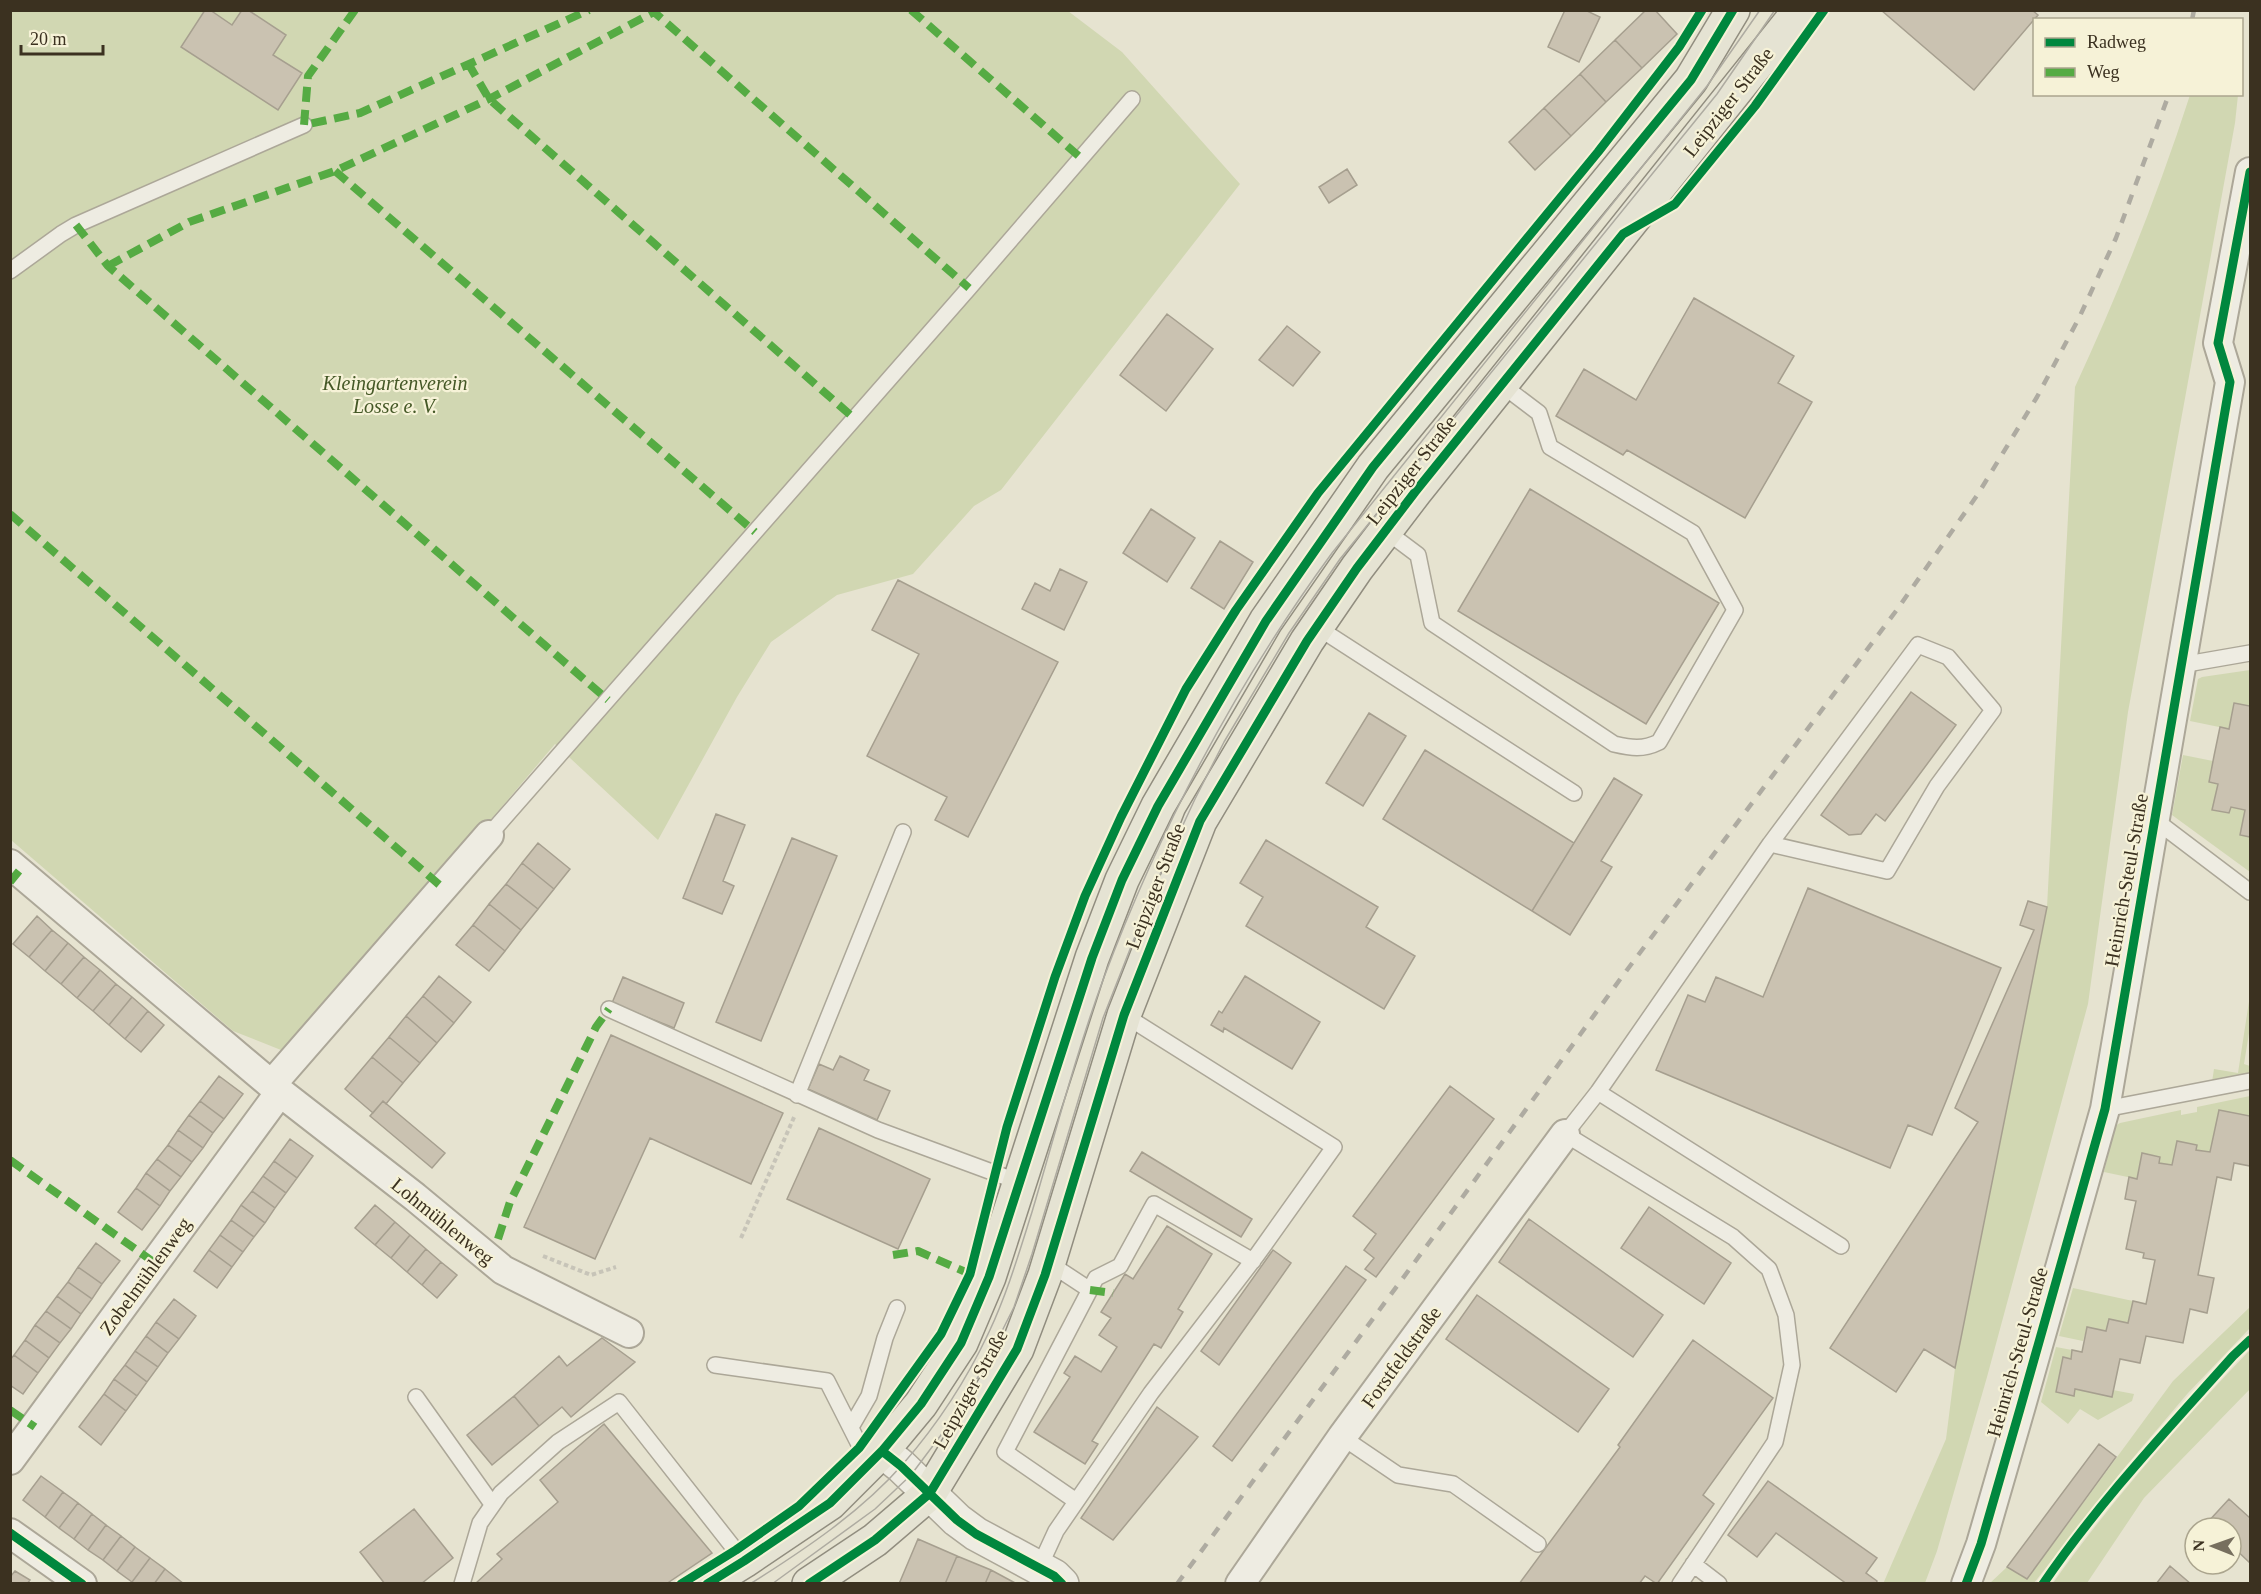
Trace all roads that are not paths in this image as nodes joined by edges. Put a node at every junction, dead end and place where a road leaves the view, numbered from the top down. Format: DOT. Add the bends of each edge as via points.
graph roads {
  1 [pos="1733,10"];
  2 [pos="1800,10"];
  3 [pos="1132,99"];
  4 [pos="304,125"];
  5 [pos="2250,172"];
  6 [pos="10,271"];
  7 [pos="2240,384"];
  8 [pos="1502,385"];
  9 [pos="1386,531"];
  10 [pos="1317,627"];
  11 [pos="2250,653"];
  12 [pos="2181,665"];
  13 [pos="1574,793"];
  14 [pos="2155,820"];
  15 [pos="903,832"];
  16 [pos="489,835"];
  17 [pos="1770,844"];
  18 [pos="10,864"];
  19 [pos="2250,892"];
  20 [pos="609,1009"];
  21 [pos="1124,1015"];
  22 [pos="2250,1081"];
  23 [pos="276,1088"];
  24 [pos="1598,1092"];
  25 [pos="800,1096"];
  26 [pos="2105,1109"];
  27 [pos="1565,1134"];
  28 [pos="1019,1182"];
  29 [pos="1841,1246"];
  30 [pos="1253,1261"];
  31 [pos="1049,1263"];
  32 [pos="1090,1290"];
  33 [pos="897,1308"];
  34 [pos="630,1333"];
  35 [pos="715,1365"];
  36 [pos="416,1397"];
  37 [pos="851,1428"];
  38 [pos="1342,1437"];
  39 [pos="875,1457"];
  40 [pos="10,1460"];
  41 [pos="930,1493"];
  42 [pos="1076,1501"];
  43 [pos="492,1504"];
  44 [pos="10,1533"];
  45 [pos="1538,1544"];
  46 [pos="744,1561"];
  47 [pos="1693,1563"];
  48 [pos="1050,1576"];
  49 [pos="82,1584"];
  50 [pos="462,1584"];
  51 [pos="707,1584"];
  52 [pos="809,1584"];
  53 [pos="1240,1584"];
  54 [pos="1680,1584"];
  55 [pos="1719,1584"];
  56 [pos="1966,1584"];
  1 -- 28 [label="main road, Leipziger Straße" via="1691,80 1373,467 1266,621 1158,806 1122,880 1092,958"];
  2 -- 8 [label="main road, Leipziger Straße"];
  3 -- 16 [label="lane"];
  4 -- 6 [label="lane" via="76,225"];
  5 -- 7 [label="street, Heinrich-Steul-Straße" via="2218,343"];
  7 -- 12 [label="street, Heinrich-Steul-Straße"];
  8 -- 9 [label="main road, Leipziger Straße"];
  8 -- 9 [label="lane" via="1539,413 1550,447 1693,533 1736,610 1659,742 1646,748 1614,744 1432,623 1418,555"];
  9 -- 10 [label="main road, Leipziger Straße"];
  10 -- 13 [label="lane"];
  10 -- 21 [label="main road, Leipziger Straße" via="1200,821"];
  11 -- 12 [label="lane"];
  12 -- 14 [label="street, Heinrich-Steul-Straße"];
  14 -- 19 [label="lane"];
  14 -- 26 [label="street, Heinrich-Steul-Straße"];
  15 -- 25 [label="lane"];
  16 -- 23 [label="street"];
  17 -- 17 [label="lane" via="1887,871 1937,786 1993,710 1948,657 1918,645"];
  17 -- 24 [label="lane"];
  18 -- 23 [label="street, Lohmühlenweg"];
  20 -- 25 [label="lane"];
  21 -- 30 [label="lane" via="1334,1147"];
  21 -- 31 [label="main road, Leipziger Straße"];
  22 -- 26 [label="lane"];
  23 -- 34 [label="street, Lohmühlenweg" via="502,1270"];
  23 -- 40 [label="street, Zobelmühlenweg"];
  24 -- 27 [label="lane"];
  24 -- 29 [label="lane"];
  25 -- 28 [label="lane" via="878,1130"];
  26 -- 56 [label="street, Heinrich-Steul-Straße" via="1981,1544"];
  27 -- 38 [label="street, Forstfeldstraße"];
  27 -- 47 [label="lane" via="1733,1237 1769,1269 1786,1315 1792,1365 1775,1442"];
  28 -- 39 [label="main road, Leipziger Straße" via="989,1277 962,1342 921,1404"];
  30 -- 32 [label="lane" via="1154,1204 1120,1266 1096,1278"];
  30 -- 42 [label="lane" via="1151,1393"];
  31 -- 32 [label="lane"];
  31 -- 41 [label="main road, Leipziger Straße" via="1017,1349"];
  32 -- 42 [label="lane" via="1005,1452"];
  33 -- 37 [label="lane" via="869,1396"];
  35 -- 37 [label="lane" via="827,1381"];
  36 -- 43 [label="lane"];
  37 -- 39 [label="lane"];
  38 -- 45 [label="lane" via="1398,1475 1453,1484"];
  38 -- 53 [label="street, Forstfeldstraße"];
  39 -- 41 [label="street"];
  39 -- 46 [label="main road, Leipziger Straße" via="830,1503"];
  41 -- 48 [label="street" via="976,1534"];
  41 -- 52 [label="main road, Leipziger Straße" via="875,1540"];
  42 -- 48 [label="lane" via="1056,1531"];
  43 -- 46 [label="lane" via="558,1442 619,1402"];
  43 -- 50 [label="lane" via="480,1523"];
  44 -- 49 [label="street"];
  46 -- 51 [label="main road, Leipziger Straße"];
  47 -- 54 [label="lane"];
  47 -- 55 [label="lane"];
}
